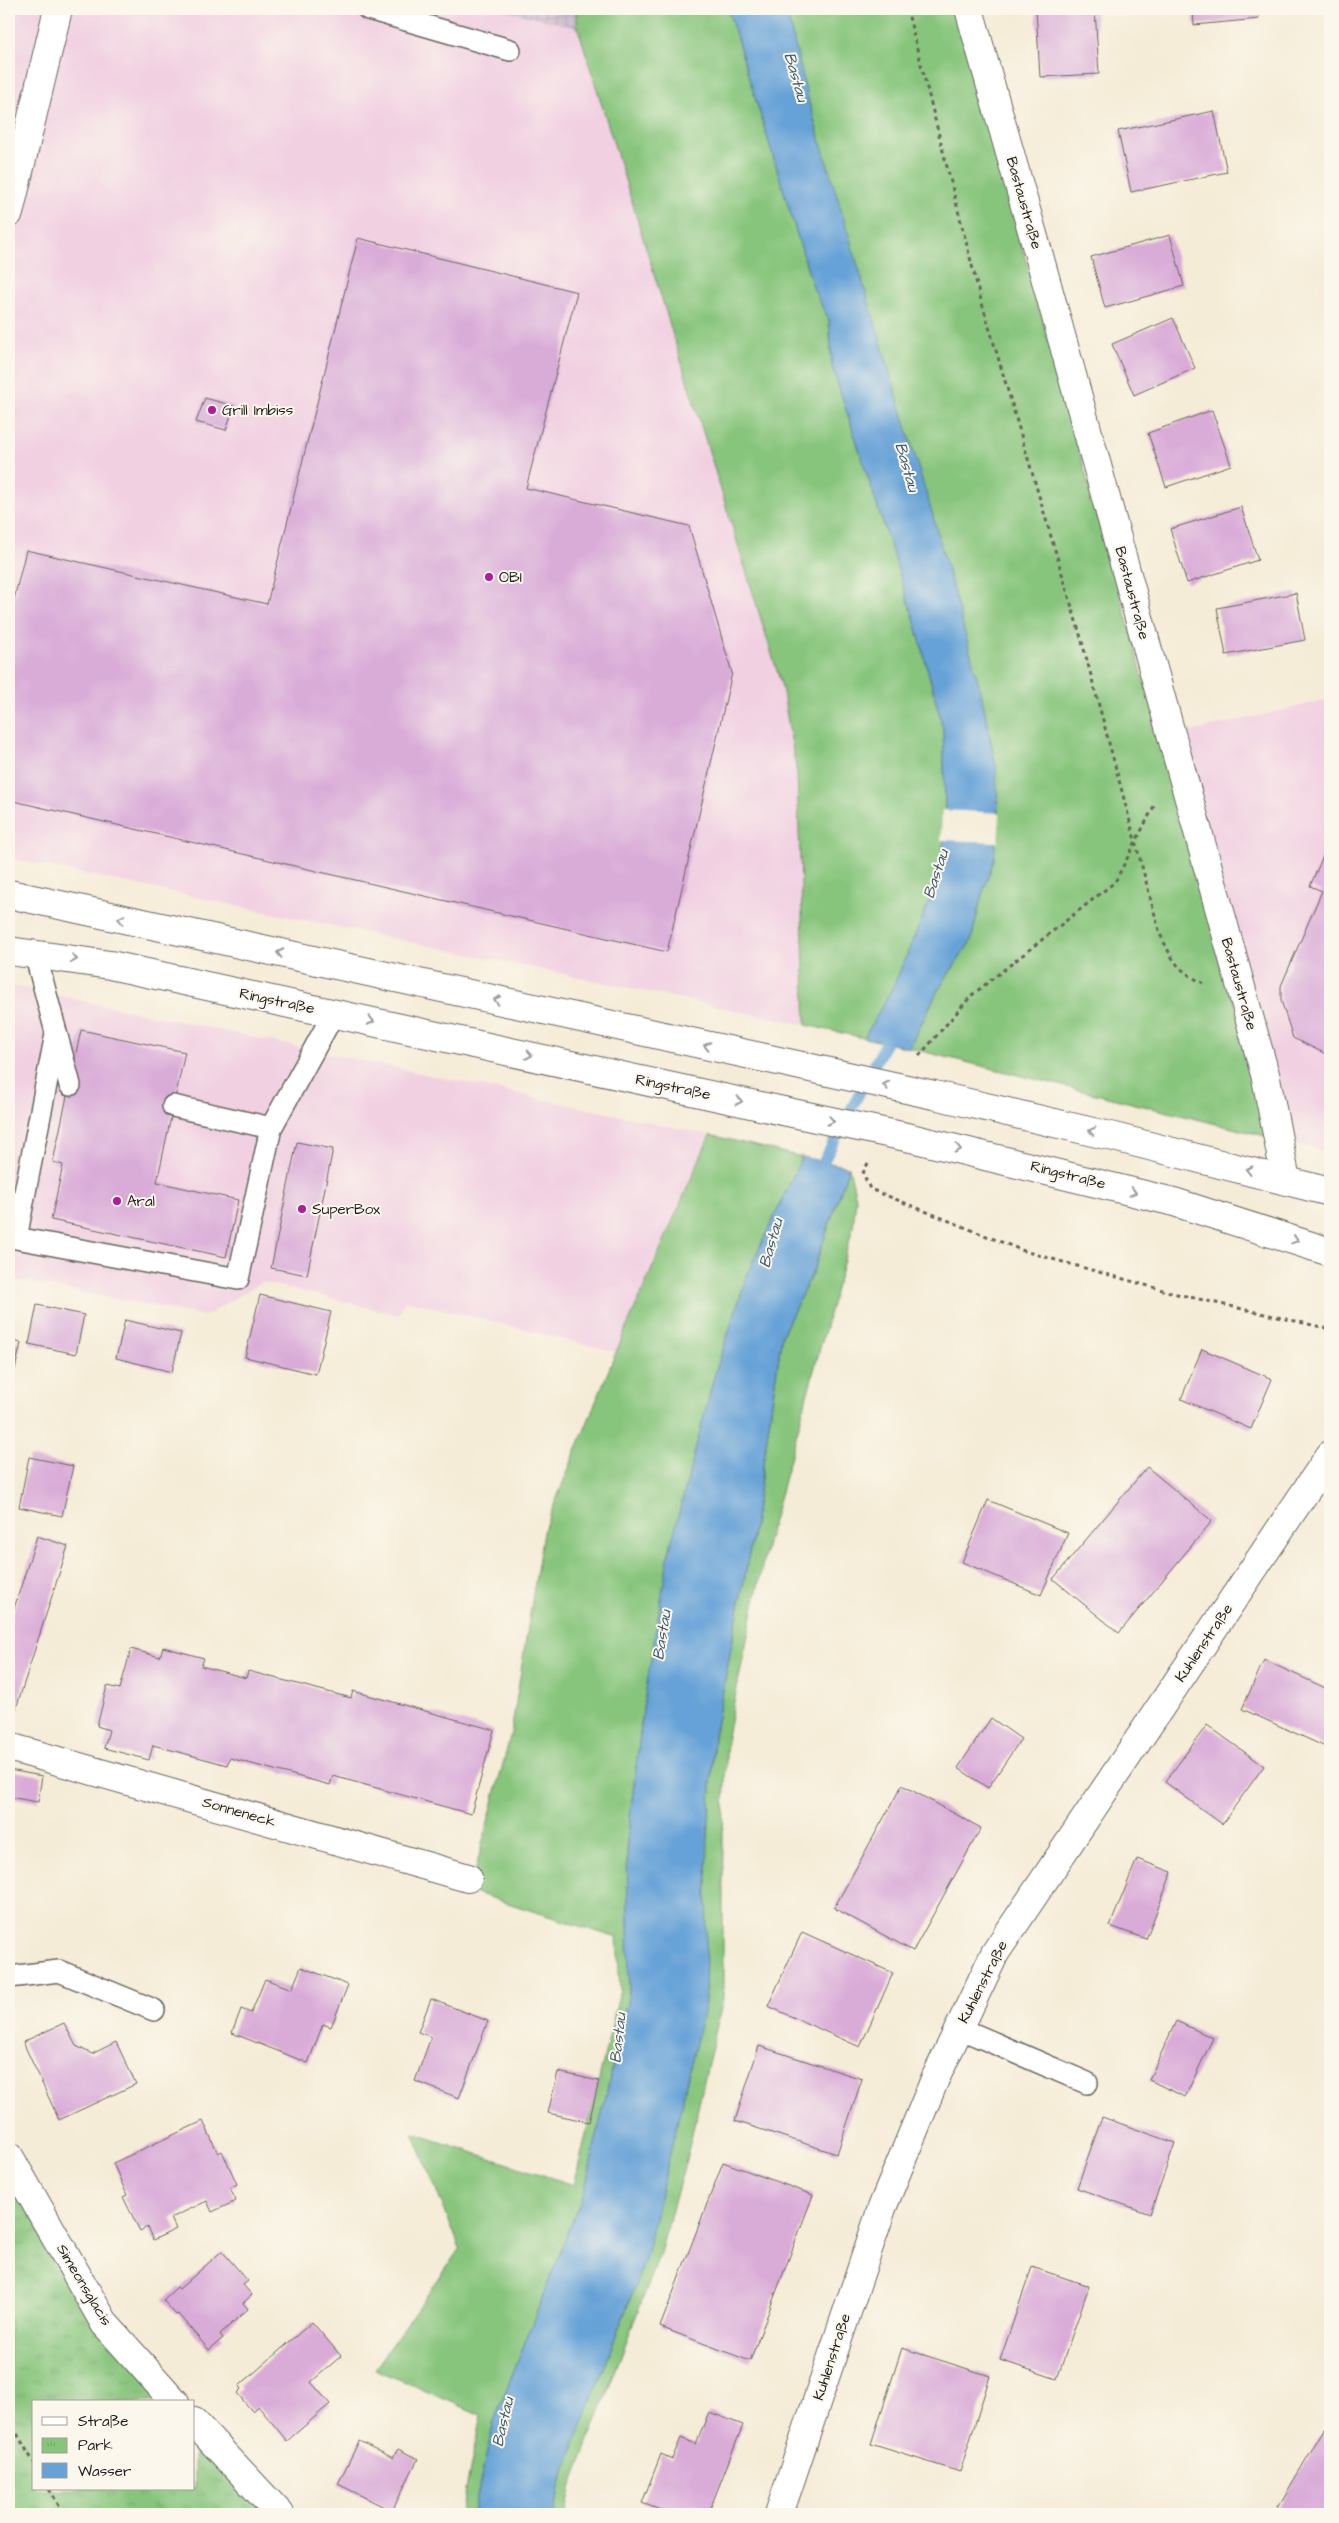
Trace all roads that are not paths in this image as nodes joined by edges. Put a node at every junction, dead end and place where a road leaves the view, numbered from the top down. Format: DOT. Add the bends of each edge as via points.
graph roads {
  1 [pos="58,9"];
  2 [pos="368,9"];
  3 [pos="969,9"];
  4 [pos="510,50"];
  5 [pos="9,213"];
  6 [pos="9,894"];
  7 [pos="22,952"];
  8 [pos="334,1013"];
  9 [pos="56,1034"];
  10 [pos="70,1085"];
  11 [pos="173,1106"];
  12 [pos="271,1128"];
  13 [pos="1286,1180"];
  14 [pos="1330,1192"];
  15 [pos="1330,1252"];
  16 [pos="1330,1455"];
  17 [pos="9,1747"];
  18 [pos="468,1878"];
  19 [pos="9,1977"];
  20 [pos="154,2010"];
  21 [pos="959,2028"];
  22 [pos="1088,2083"];
  23 [pos="9,2156"];
  24 [pos="173,2400"];
  25 [pos="195,2423"];
  26 [pos="280,2514"];
  27 [pos="779,2514"];
  1 -- 5 [label="street"];
  2 -- 4 [label="lane"];
  3 -- 13 [label="street, Bastaustraße" via="1266,1078"];
  13 -- 6 [label="street, one-way, bridge" via="934,1095"];
  7 -- 8 [label="street, Ringstraße, one-way" via="110,965"];
  7 -- 9 [label="lane"];
  8 -- 12 [label="lane"];
  8 -- 15 [label="street, Ringstraße, one-way, bridge" via="911,1138 1174,1202"];
  9 -- 10 [label="lane"];
  9 -- 12 [label="lane" via="16,1238 238,1279"];
  11 -- 12 [label="lane"];
  13 -- 14 [label="street"];
  16 -- 21 [label="street, Kuhlenstraße" via="995,1953"];
  17 -- 18 [label="street, Sonneneck"];
  19 -- 20 [label="lane" via="59,1971"];
  21 -- 22 [label="lane"];
  21 -- 27 [label="street, Kuhlenstraße" via="882,2208"];
  23 -- 24 [label="street, Simeonsglacis" via="105,2324"];
  25 -- 26 [label="street"];
}
